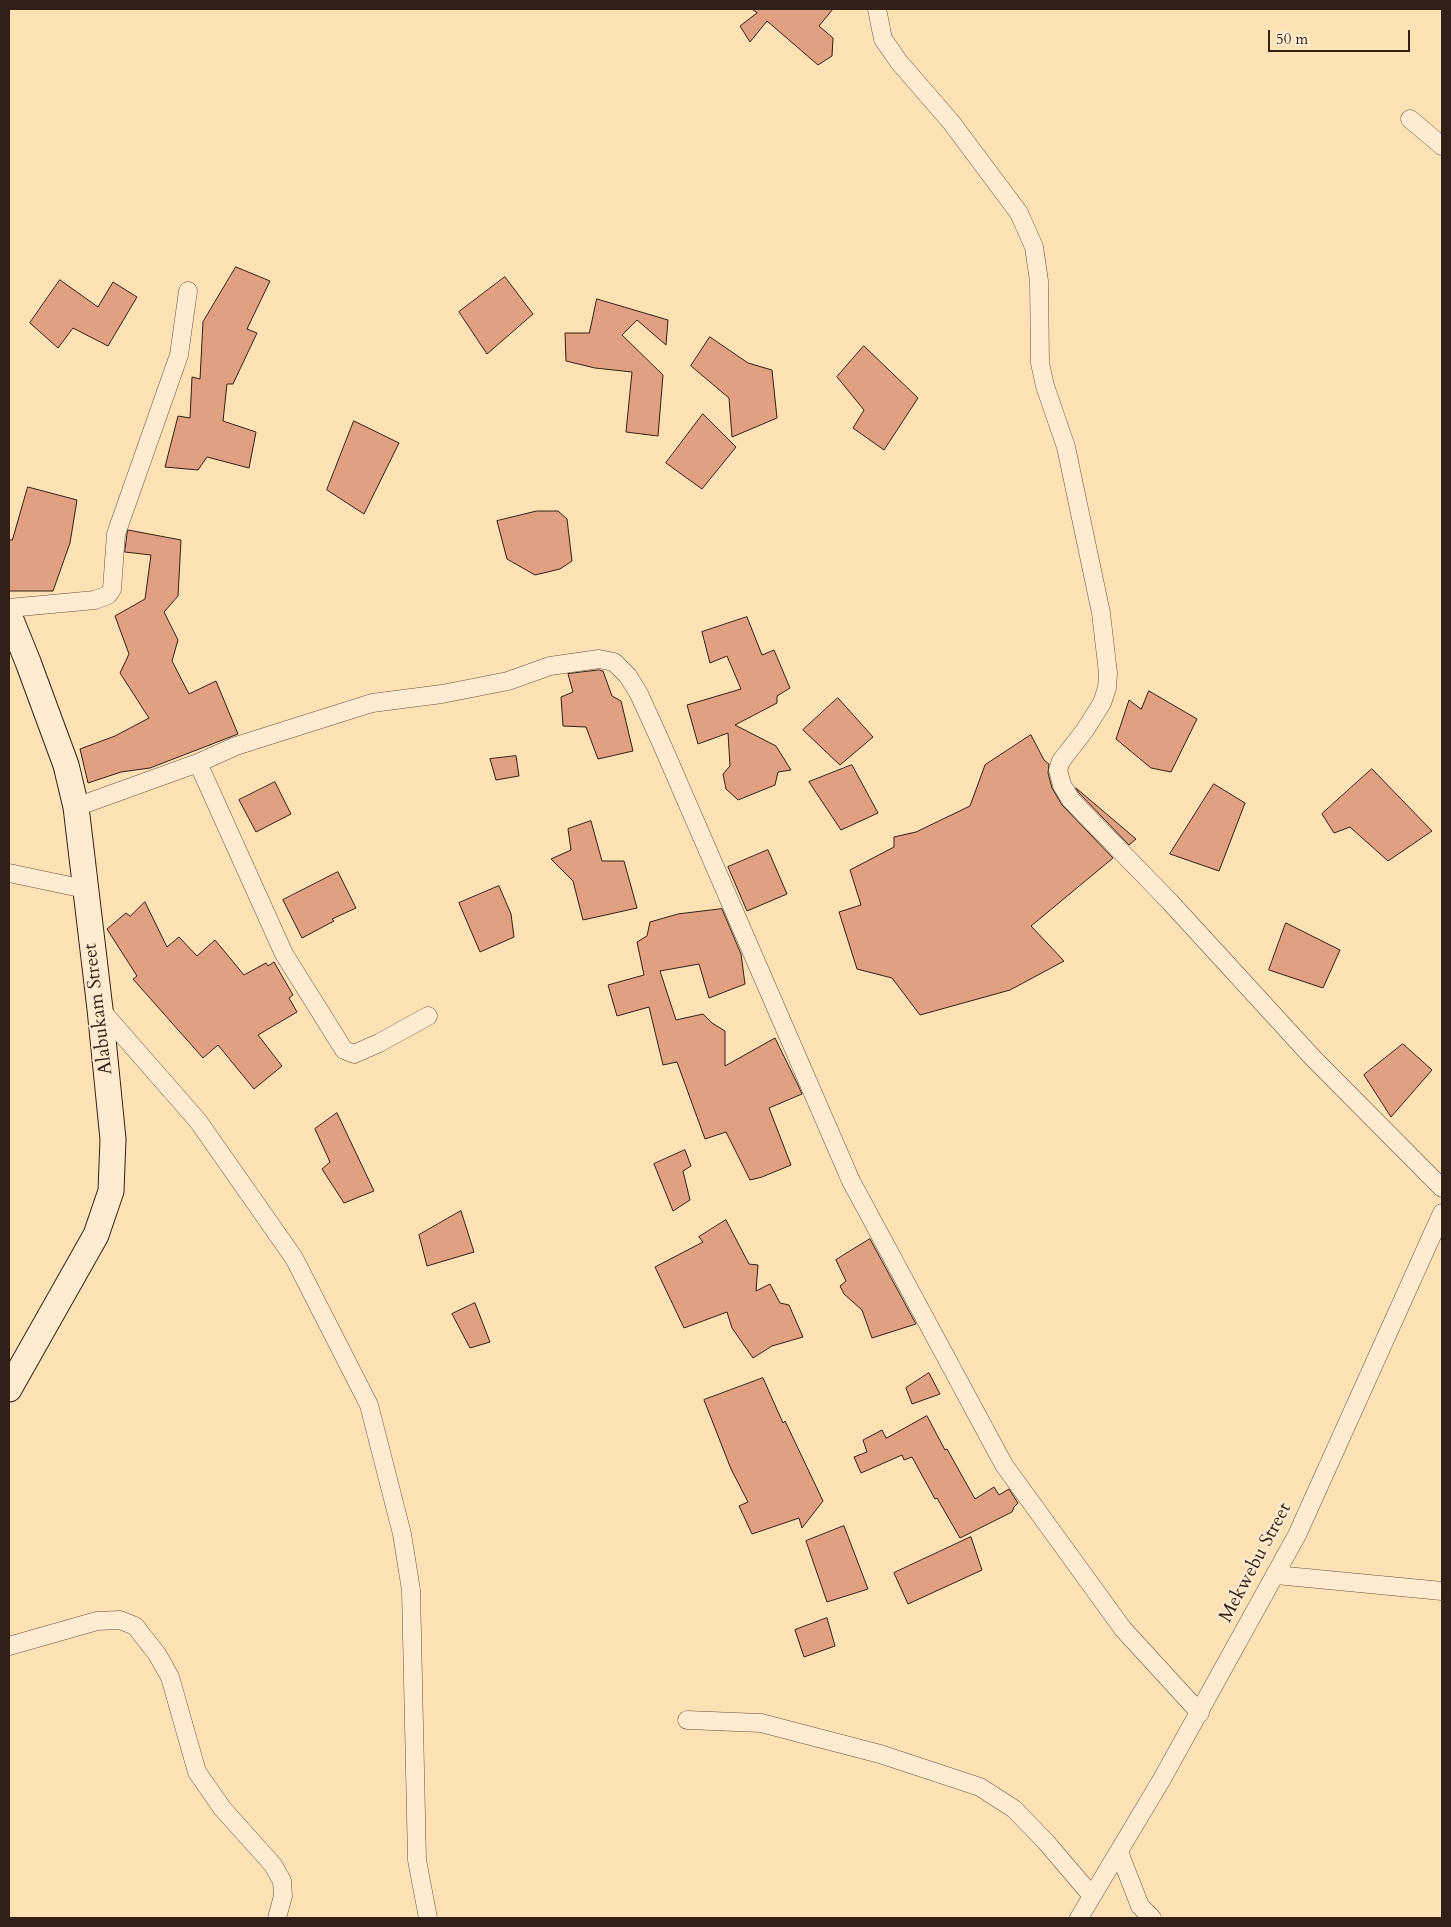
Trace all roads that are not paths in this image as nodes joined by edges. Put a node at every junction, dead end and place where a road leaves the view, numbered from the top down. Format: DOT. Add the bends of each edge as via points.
graph roads {
  1 [pos="877,9"];
  2 [pos="1410,119"];
  3 [pos="1442,146"];
  4 [pos="188,291"];
  5 [pos="9,608"];
  6 [pos="9,615"];
  7 [pos="198,763"];
  8 [pos="76,807"];
  9 [pos="9,873"];
  10 [pos="85,889"];
  11 [pos="100,1009"];
  12 [pos="428,1016"];
  13 [pos="1442,1188"];
  14 [pos="1442,1213"];
  15 [pos="9,1389"];
  16 [pos="1276,1575"];
  17 [pos="1442,1591"];
  18 [pos="9,1646"];
  19 [pos="1200,1713"];
  20 [pos="686,1720"];
  21 [pos="1119,1852"];
  22 [pos="1092,1896"];
  23 [pos="277,1918"];
  24 [pos="428,1918"];
  25 [pos="1079,1918"];
  26 [pos="1152,1918"];
  1 -- 13 [label="street" via="883,39 1020,213 1034,246 1039,281 1040,363 1066,447 1101,613 1108,673 1102,703 1061,760 1058,770 1062,785 1071,800 1314,1058"];
  2 -- 3 [label="street"];
  4 -- 5 [label="street" via="179,354 116,534 112,589 108,595 95,600"];
  6 -- 8 [label="street, Alabukam Street" via="66,765"];
  7 -- 8 [label="street"];
  7 -- 12 [label="street" via="284,954 344,1050 354,1054"];
  7 -- 19 [label="street" via="236,746 372,702 499,683 550,666 576,662 599,659 614,662 620,667 639,694 659,738 851,1181 1004,1465 1123,1629"];
  8 -- 10 [label="street, Alabukam Street"];
  9 -- 10 [label="street"];
  10 -- 11 [label="street, Alabukam Street"];
  11 -- 15 [label="street, Alabukam Street" via="113,1139 111,1191 96,1235"];
  11 -- 24 [label="street" via="198,1121 294,1258 369,1405 402,1534 411,1590 417,1860"];
  14 -- 16 [label="street, Mekwebu Street"];
  16 -- 17 [label="street"];
  16 -- 19 [label="street, Mekwebu Street"];
  18 -- 23 [label="street" via="97,1620 120,1620 135,1626 170,1677 197,1772 222,1808 273,1865 282,1881 283,1896"];
  19 -- 21 [label="street, Mekwebu Street"];
  20 -- 22 [label="street" via="761,1723 880,1754 980,1787 1014,1809"];
  21 -- 22 [label="street, Mekwebu Street"];
  21 -- 26 [label="street" via="1140,1906"];
  22 -- 25 [label="street, Mekwebu Street"];
}
